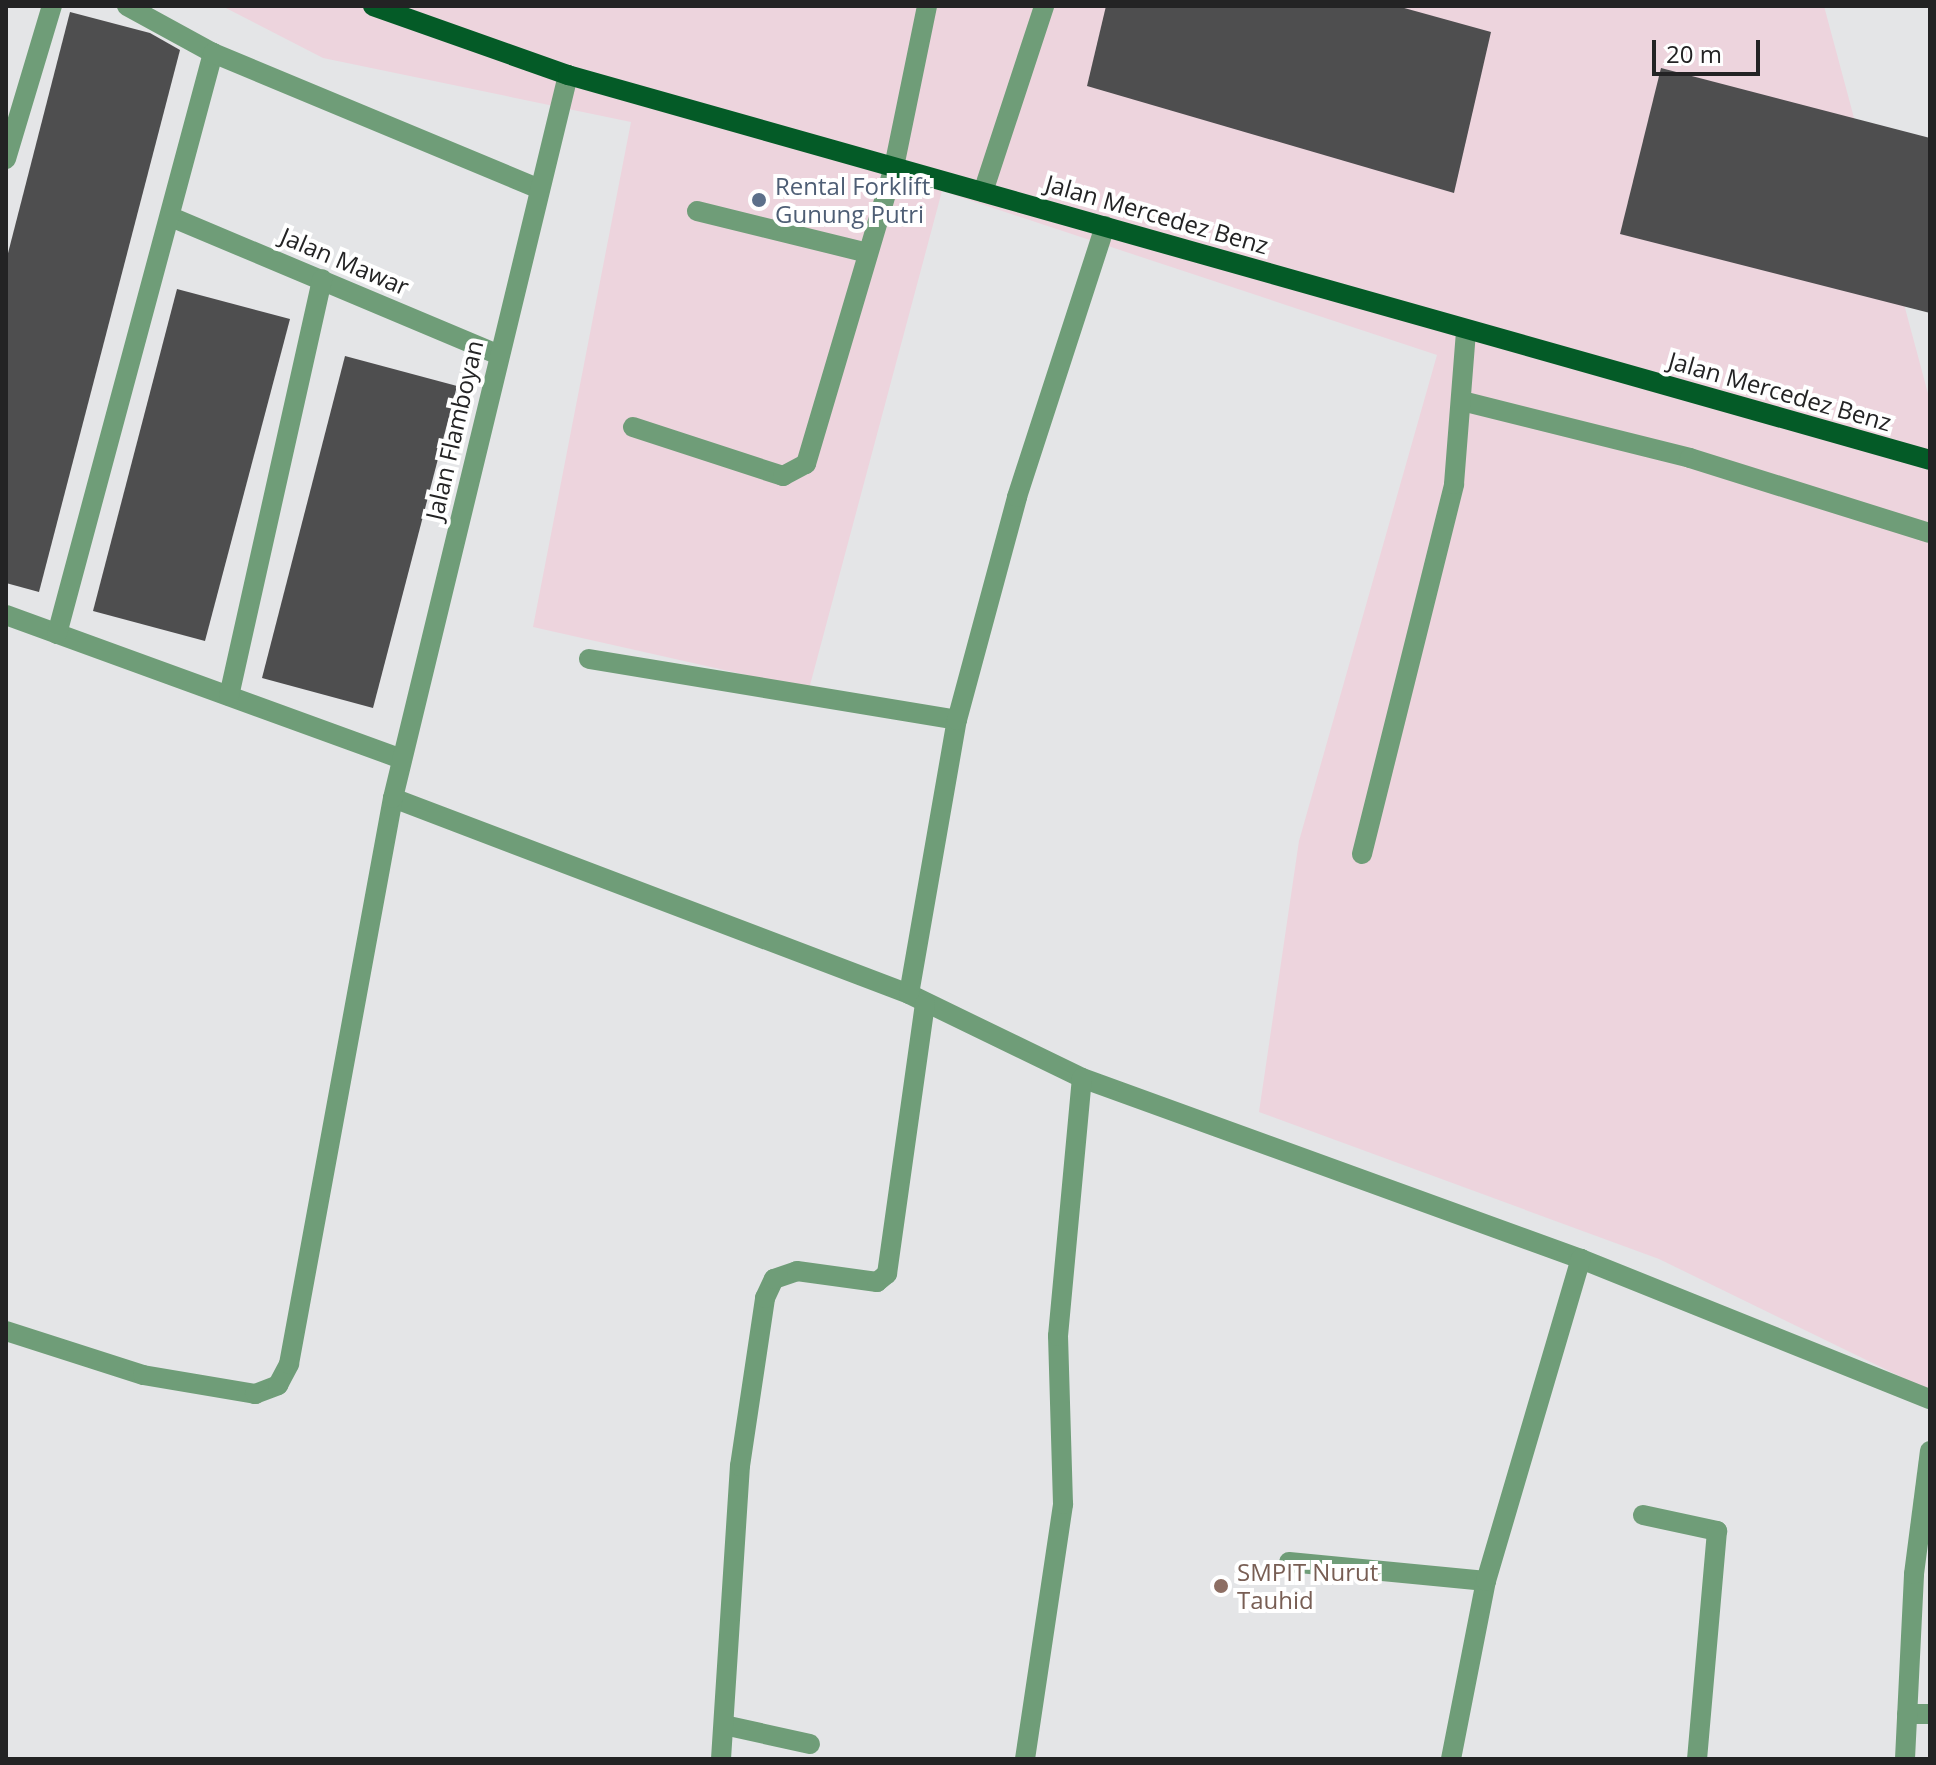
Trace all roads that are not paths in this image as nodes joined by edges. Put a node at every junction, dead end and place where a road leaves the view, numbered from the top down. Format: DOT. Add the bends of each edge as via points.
graph roads {
  1 [pos="52,6"];
  2 [pos="127,6"];
  3 [pos="373,6"];
  4 [pos="927,6"];
  5 [pos="1044,6"];
  6 [pos="213,53"];
  7 [pos="568,75"];
  8 [pos="6,159"];
  9 [pos="894,167"];
  10 [pos="539,189"];
  11 [pos="983,192"];
  12 [pos="697,211"];
  13 [pos="171,217"];
  14 [pos="1105,226"];
  15 [pos="868,253"];
  16 [pos="322,279"];
  17 [pos="1466,330"];
  18 [pos="499,355"];
  19 [pos="1462,401"];
  20 [pos="633,427"];
  21 [pos="1930,460"];
  22 [pos="1930,533"];
  23 [pos="6,615"];
  24 [pos="57,634"];
  25 [pos="589,659"];
  26 [pos="229,696"];
  27 [pos="957,720"];
  28 [pos="402,759"];
  29 [pos="393,798"];
  30 [pos="1362,854"];
  31 [pos="917,999"];
  32 [pos="1082,1078"];
  33 [pos="1581,1259"];
  34 [pos="6,1331"];
  35 [pos="1930,1399"];
  36 [pos="1930,1451"];
  37 [pos="1643,1515"];
  38 [pos="1289,1562"];
  39 [pos="1486,1581"];
  40 [pos="1907,1714"];
  41 [pos="1930,1714"];
  42 [pos="724,1725"];
  43 [pos="810,1744"];
  44 [pos="721,1759"];
  45 [pos="1025,1759"];
  46 [pos="1451,1759"];
  47 [pos="1697,1759"];
  48 [pos="1905,1759"];
  1 -- 8 [label="street"];
  2 -- 6 [label="street"];
  3 -- 7 [label="main road, Jalan Mercedez Benz"];
  4 -- 9 [label="street"];
  5 -- 11 [label="street"];
  6 -- 10 [label="street"];
  6 -- 13 [label="street"];
  7 -- 9 [label="main road, Jalan Mercedez Benz"];
  7 -- 10 [label="street, Jalan Flamboyan"];
  9 -- 11 [label="main road, Jalan Mercedez Benz"];
  9 -- 15 [label="street"];
  10 -- 18 [label="street, Jalan Flamboyan"];
  11 -- 14 [label="main road, Jalan Mercedez Benz"];
  12 -- 15 [label="street"];
  13 -- 16 [label="street, Jalan Mawar"];
  13 -- 24 [label="street"];
  14 -- 17 [label="main road, Jalan Mercedez Benz"];
  14 -- 27 [label="street" via="1017,497"];
  15 -- 20 [label="street" via="801,470 783,476"];
  16 -- 18 [label="street, Jalan Mawar"];
  16 -- 26 [label="street"];
  17 -- 19 [label="street"];
  17 -- 21 [label="main road, Jalan Mercedez Benz"];
  18 -- 28 [label="street, Jalan Flamboyan"];
  19 -- 22 [label="street" via="1690,458"];
  19 -- 30 [label="street" via="1454,484"];
  23 -- 24 [label="street"];
  24 -- 26 [label="street"];
  25 -- 27 [label="street"];
  26 -- 28 [label="street"];
  27 -- 31 [label="street"];
  28 -- 29 [label="street, Jalan Flamboyan"];
  29 -- 31 [label="street"];
  29 -- 34 [label="street, Jalan Flamboyan" via="289,1364 278,1385 255,1394 143,1375"];
  31 -- 32 [label="street"];
  31 -- 42 [label="street" via="887,1274 877,1282 797,1271 774,1279 765,1298 740,1466 721,1680"];
  32 -- 33 [label="street"];
  32 -- 45 [label="street" via="1058,1336 1063,1504"];
  33 -- 35 [label="street"];
  33 -- 39 [label="street"];
  36 -- 40 [label="street"];
  37 -- 47 [label="street" via="1717,1531"];
  38 -- 39 [label="street"];
  39 -- 46 [label="street"];
  40 -- 41 [label="street"];
  40 -- 48 [label="street"];
  42 -- 43 [label="street"];
  42 -- 44 [label="street"];
}
